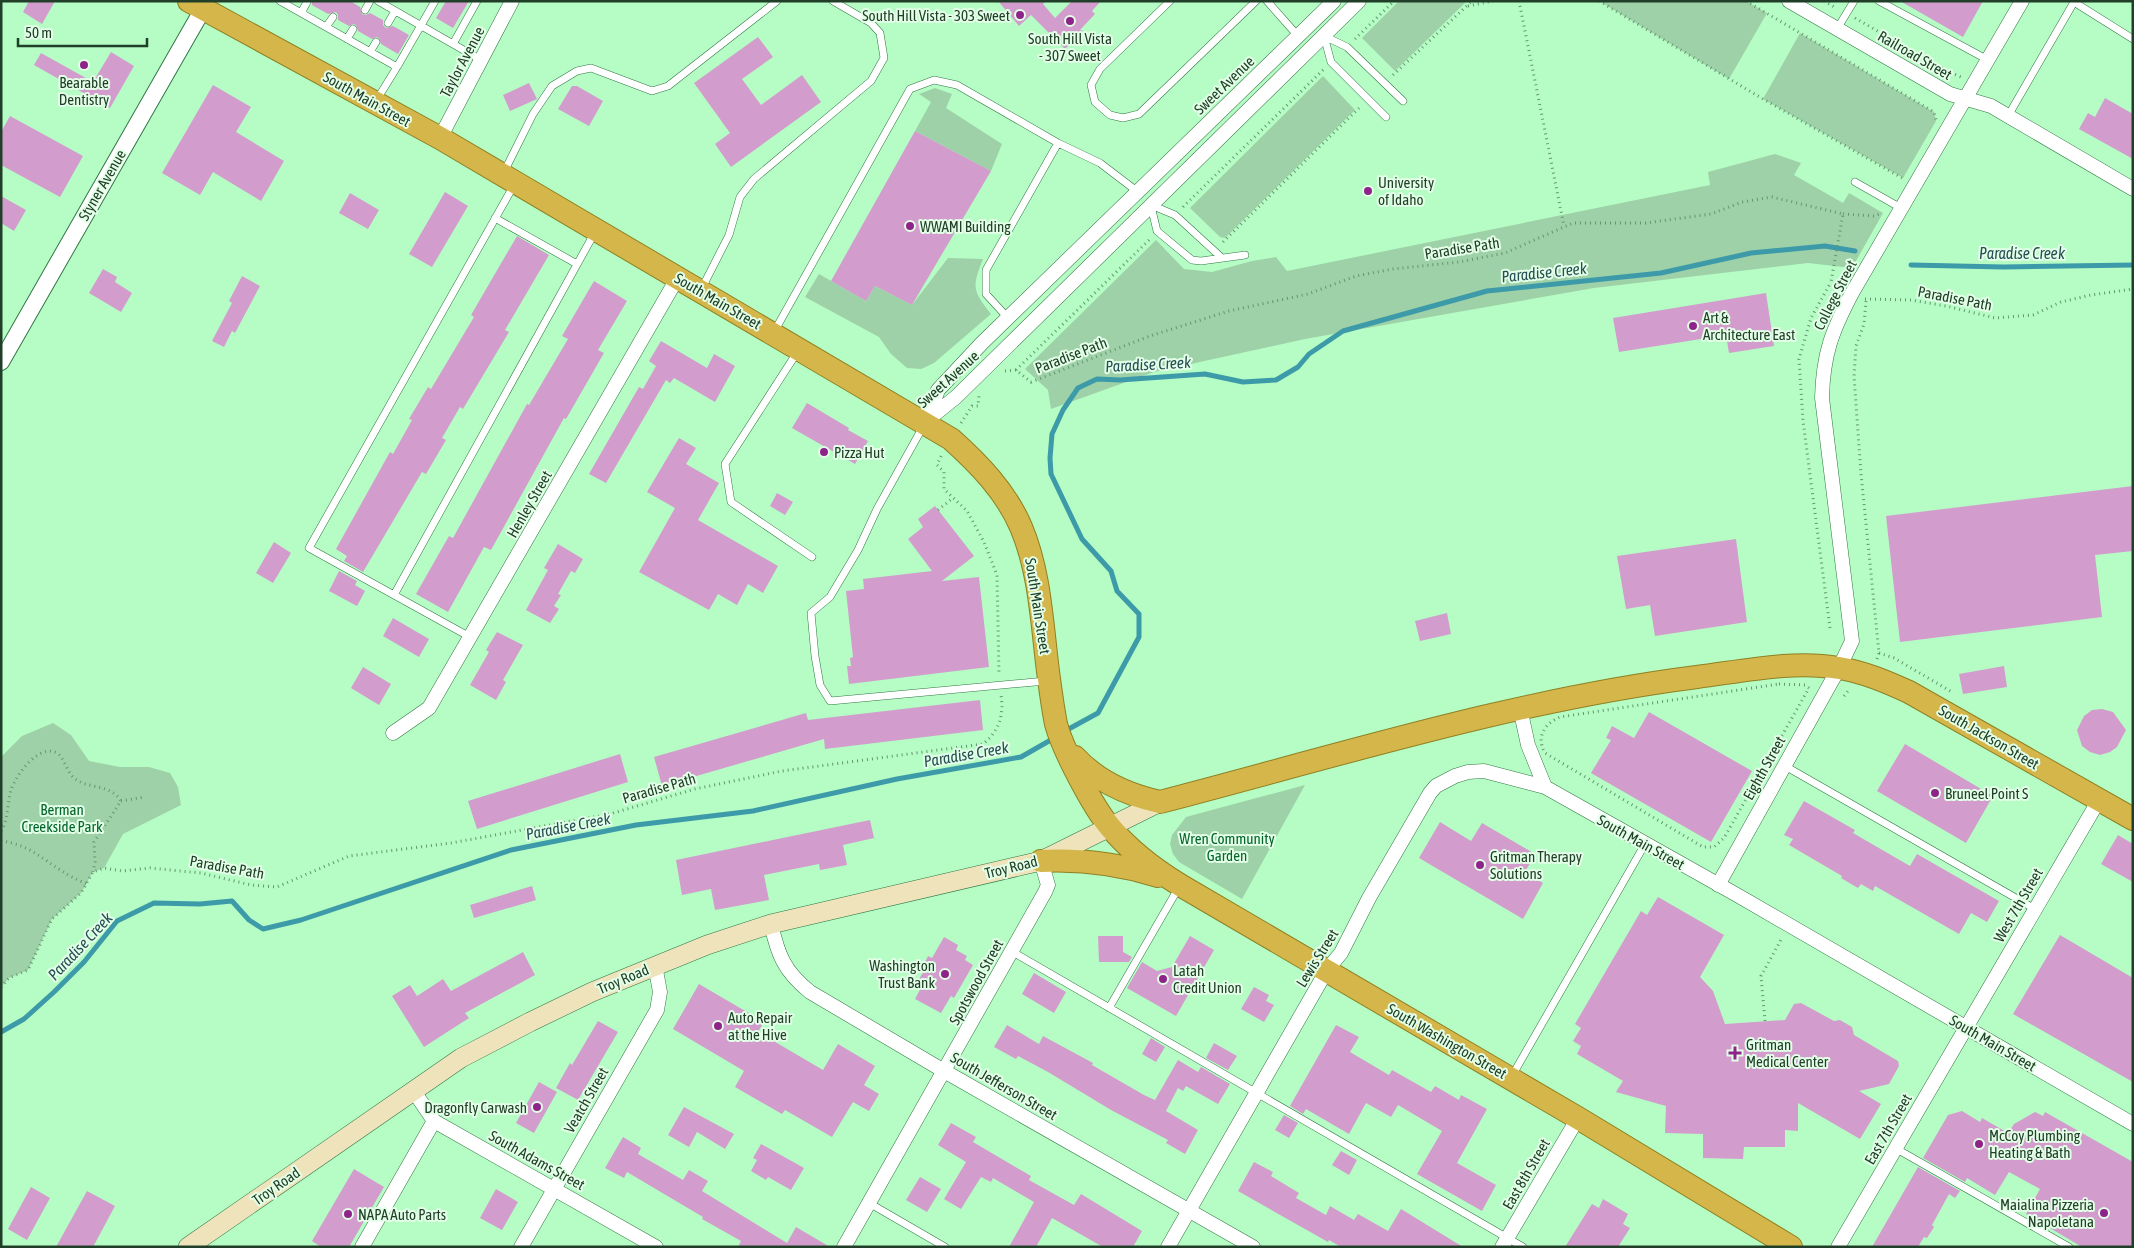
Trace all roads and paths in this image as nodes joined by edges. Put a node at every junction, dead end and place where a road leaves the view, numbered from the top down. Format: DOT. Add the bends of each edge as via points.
graph roads {
  1 [pos="280,1"];
  2 [pos="370,1"];
  3 [pos="378,1"];
  4 [pos="435,1"];
  5 [pos="477,1"];
  6 [pos="512,1"];
  7 [pos="777,1"];
  8 [pos="833,1"];
  9 [pos="1170,1"];
  10 [pos="1256,1"];
  11 [pos="1267,1"];
  12 [pos="1334,1"];
  13 [pos="1359,1"];
  14 [pos="1394,1"];
  15 [pos="1472,1"];
  16 [pos="1493,1"];
  17 [pos="1519,1"];
  18 [pos="1599,1"];
  19 [pos="1746,1"];
  20 [pos="1789,1"];
  21 [pos="1824,1"];
  22 [pos="1854,1"];
  23 [pos="1879,1"];
  24 [pos="2022,1"];
  25 [pos="308,2"];
  26 [pos="200,4"];
  27 [pos="1467,6"];
  28 [pos="365,10"];
  29 [pos="395,12"];
  30 [pos="301,13"];
  31 [pos="1847,14"];
  32 [pos="333,17"];
  33 [pos="388,23"];
  34 [pos="1311,23"];
  35 [pos="420,26"];
  36 [pos="326,27"];
  37 [pos="353,29"];
  38 [pos="1838,29"];
  39 [pos="1298,36"];
  40 [pos="1324,36"];
  41 [pos="1356,38"];
  42 [pos="347,39"];
  43 [pos="2133,39"];
  44 [pos="376,42"];
  45 [pos="452,44"];
  46 [pos="1362,45"];
  47 [pos="1347,47"];
  48 [pos="370,52"];
  49 [pos="481,60"];
  50 [pos="1988,60"];
  51 [pos="1331,62"];
  52 [pos="397,67"];
  53 [pos="1323,70"];
  54 [pos="1386,70"];
  55 [pos="1966,74"];
  56 [pos="1329,77"];
  57 [pos="1967,97"];
  58 [pos="1402,101"];
  59 [pos="1354,102"];
  60 [pos="375,103"];
  61 [pos="2008,116"];
  62 [pos="1386,117"];
  63 [pos="1936,121"];
  64 [pos="440,138"];
  65 [pos="1058,143"];
  66 [pos="509,178"];
  67 [pos="1903,178"];
  68 [pos="1855,182"];
  69 [pos="2133,189"];
  70 [pos="1138,192"];
  71 [pos="1151,205"];
  72 [pos="1182,208"];
  73 [pos="1901,208"];
  74 [pos="1190,214"];
  75 [pos="1175,215"];
  76 [pos="495,218"];
  77 [pos="1564,226"];
  78 [pos="596,230"];
  79 [pos="1157,231"];
  80 [pos="1218,238"];
  81 [pos="1245,255"];
  82 [pos="1222,258"];
  83 [pos="577,264"];
  84 [pos="678,277"];
  85 [pos="1840,287"];
  86 [pos="2133,289"];
  87 [pos="701,291"];
  88 [pos="1870,292"];
  89 [pos="1859,296"];
  90 [pos="1867,300"];
  91 [pos="1008,319"];
  92 [pos="773,333"];
  93 [pos="799,348"];
  94 [pos="1,362"];
  95 [pos="978,406"];
  96 [pos="925,422"];
  97 [pos="951,439"];
  98 [pos="954,498"];
  99 [pos="938,510"];
  100 [pos="812,557"];
  101 [pos="394,595"];
  102 [pos="470,637"];
  103 [pos="1879,654"];
  104 [pos="1839,668"];
  105 [pos="1049,681"];
  106 [pos="999,686"];
  107 [pos="1809,688"];
  108 [pos="1520,708"];
  109 [pos="393,733"];
  110 [pos="1065,745"];
  111 [pos="1785,766"];
  112 [pos="1545,787"];
  113 [pos="145,797"];
  114 [pos="121,800"];
  115 [pos="2099,800"];
  116 [pos="1160,802"];
  117 [pos="2133,819"];
  118 [pos="1109,826"];
  119 [pos="1,831"];
  120 [pos="1,841"];
  121 [pos="1645,844"];
  122 [pos="1041,860"];
  123 [pos="93,872"];
  124 [pos="86,884"];
  125 [pos="1180,884"];
  126 [pos="1718,885"];
  127 [pos="2035,909"];
  128 [pos="770,924"];
  129 [pos="1790,926"];
  130 [pos="1012,952"];
  131 [pos="655,965"];
  132 [pos="1327,970"];
  133 [pos="1,987"];
  134 [pos="1109,1008"];
  135 [pos="1765,1021"];
  136 [pos="1966,1027"];
  137 [pos="944,1071"];
  138 [pos="1511,1078"];
  139 [pos="413,1090"];
  140 [pos="1257,1093"];
  141 [pos="1578,1118"];
  142 [pos="434,1121"];
  143 [pos="2133,1124"];
  144 [pos="1895,1148"];
  145 [pos="553,1189"];
  146 [pos="869,1203"];
  147 [pos="1190,1210"];
  148 [pos="1504,1242"];
  149 [pos="188,1247"];
  150 [pos="362,1247"];
  151 [pos="521,1247"];
  152 [pos="656,1247"];
  153 [pos="844,1247"];
  154 [pos="945,1247"];
  155 [pos="1168,1247"];
  156 [pos="1253,1247"];
  157 [pos="1523,1247"];
  158 [pos="1792,1247"];
  159 [pos="1838,1247"];
  160 [pos="2069,1247"];
  1 -- 30 [label="lane"];
  2 -- 28 [label="lane"];
  3 -- 29 [label="lane"];
  4 -- 35 [label="lane"];
  5 -- 45 [label="lane"];
  6 -- 49 [label="street, Taylor Avenue"];
  7 -- 66 [label="lane" via="668,86 652,91 591,68 577,71 552,86 533,114"];
  8 -- 87 [label="lane" via="871,23 880,33 884,58 871,81 754,179 740,197 729,235"];
  9 -- 10 [label="lane" via="1100,69 1092,85 1096,102 1110,114 1123,118 1139,114"];
  11 -- 39 [label="lane"];
  12 -- 34 [label="street, Sweet Avenue"];
  13 -- 40 [label="street"];
  14 -- 41 [label="path"];
  15 -- 27 [label="path"];
  16 -- 27 [label="path"];
  17 -- 77 [label="path"];
  18 -- 67 [label="path" via="1762,99"];
  19 -- 63 [label="path" via="1934,112"];
  20 -- 38 [label="street, Railroad Street"];
  21 -- 31 [label="path"];
  22 -- 31 [label="lane"];
  23 -- 50 [label="lane"];
  24 -- 50 [label="street, College Street"];
  25 -- 30 [label="lane"];
  26 -- 60 [label="highway, South Main Street"];
  26 -- 94 [label="street, Styner Avenue"];
  27 -- 54 [label="path" via="1393,76"];
  29 -- 33 [label="lane"];
  29 -- 35 [label="lane"];
  30 -- 36 [label="lane"];
  31 -- 38 [label="lane"];
  31 -- 55 [label="path" via="1947,71 1961,77"];
  32 -- 36 [label="lane"];
  34 -- 39 [label="street, Sweet Avenue"];
  34 -- 40 [label="street"];
  35 -- 45 [label="lane"];
  35 -- 52 [label="lane"];
  36 -- 42 [label="lane"];
  37 -- 42 [label="lane"];
  38 -- 57 [label="street, Railroad Street" via="1950,94"];
  39 -- 70 [label="street, Sweet Avenue"];
  40 -- 47 [label="lane"];
  40 -- 51 [label="lane"];
  40 -- 71 [label="street, Sweet Avenue"];
  41 -- 46 [label="path"];
  41 -- 47 [label="path"];
  42 -- 48 [label="lane"];
  43 -- 61 [label="lane" via="2074,2"];
  44 -- 48 [label="lane"];
  45 -- 49 [label="lane"];
  47 -- 58 [label="lane"];
  48 -- 52 [label="lane"];
  49 -- 64 [label="street, Taylor Avenue"];
  50 -- 57 [label="street, College Street"];
  51 -- 53 [label="path"];
  51 -- 62 [label="lane"];
  52 -- 60 [label="lane"];
  53 -- 56 [label="path"];
  53 -- 72 [label="path"];
  57 -- 61 [label="street, Railroad Street"];
  57 -- 73 [label="street, College Street"];
  59 -- 80 [label="path" via="1360,109 1224,243"];
  60 -- 64 [label="highway, South Main Street"];
  61 -- 69 [label="street, Railroad Street"];
  64 -- 66 [label="highway, South Main Street"];
  65 -- 70 [label="lane" via="1100,163"];
  65 -- 91 [label="lane" via="986,270 986,294"];
  65 -- 92 [label="lane" via="956,84 934,80 910,89"];
  66 -- 76 [label="lane"];
  66 -- 78 [label="highway, South Main Street"];
  68 -- 73 [label="lane"];
  70 -- 71 [label="street"];
  70 -- 91 [label="street, Sweet Avenue"];
  71 -- 75 [label="lane"];
  71 -- 79 [label="lane"];
  71 -- 96 [label="street, Sweet Avenue" via="956,397"];
  72 -- 74 [label="path"];
  72 -- 75 [label="path"];
  73 -- 104 [label="street, College Street" via="1836,324 1824,361 1822,398 1852,641"];
  75 -- 82 [label="lane"];
  76 -- 83 [label="lane"];
  76 -- 101 [label="lane" via="309,548"];
  77 -- 79 [label="path, Paradise Path" via="1505,253 1365,274 1308,294 1229,311 1150,336 1031,382 1016,370"];
  77 -- 85 [label="path, Paradise Path" via="1573,223 1646,223 1711,214 1742,202 1772,197 1843,214 1831,282"];
  78 -- 83 [label="lane"];
  78 -- 84 [label="highway, South Main Street"];
  79 -- 82 [label="lane" via="1192,260"];
  81 -- 82 [label="lane"];
  83 -- 101 [label="lane"];
  84 -- 87 [label="highway, South Main Street"];
  84 -- 102 [label="street, Henley Street"];
  86 -- 90 [label="path, Paradise Path" via="2061,302 2033,315 1995,318 1911,300"];
  87 -- 92 [label="highway, South Main Street"];
  88 -- 90 [label="path"];
  89 -- 90 [label="path, Paradise Path"];
  90 -- 103 [label="path" via="1864,324 1856,346 1854,376"];
  91 -- 96 [label="street, Sweet Avenue" via="938,390"];
  92 -- 93 [label="highway, South Main Street"];
  93 -- 96 [label="highway, South Main Street"];
  93 -- 100 [label="lane" via="725,464 731,502"];
  95 -- 97 [label="path, Paradise Path" via="972,406"];
  96 -- 97 [label="highway, South Main Street"];
  96 -- 106 [label="lane" via="830,598 811,613 820,685 830,701"];
  97 -- 98 [label="path, Paradise Path" via="937,465 944,472 944,489"];
  97 -- 105 [label="highway, South Main Street" via="975,460 1004,496 1021,526 1033,562"];
  98 -- 99 [label="path"];
  98 -- 106 [label="path, Paradise Path" via="966,511 984,542 996,575"];
  101 -- 102 [label="lane"];
  102 -- 109 [label="street, Henley Street" via="429,708"];
  104 -- 108 [label="highway, South Jackson Street" via="1788,666 1665,681"];
  104 -- 111 [label="street, Eighth Street"];
  104 -- 115 [label="highway, South Jackson Street" via="1871,676 1909,692"];
  105 -- 106 [label="lane"];
  105 -- 110 [label="highway, South Main Street" via="1056,725"];
  106 -- 123 [label="path, Paradise Path" via="1002,708 998,729 982,744 782,771 695,789 592,818 451,843 349,856 277,887 252,885 201,873 150,868 122,871 104,868"];
  107 -- 107 [label="path" via="1806,685 1779,684 1560,717 1547,724 1540,745 1545,753 1704,847 1714,847 1724,838"];
  108 -- 112 [label="street" via="1528,744"];
  108 -- 116 [label="highway"];
  110 -- 116 [label="highway, South Main Street" via="1107,783"];
  110 -- 118 [label="highway, South Main Street"];
  111 -- 126 [label="street, Eighth Street"];
  111 -- 127 [label="lane"];
  112 -- 121 [label="street, South Main Street"];
  112 -- 132 [label="street, Lewis Street" via="1484,771 1455,776 1436,786 1369,898 1341,954"];
  113 -- 114 [label="path"];
  114 -- 119 [label="path" via="107,788 74,778 58,753 48,750 38,754 15,782"];
  114 -- 123 [label="path" via="94,842"];
  115 -- 117 [label="highway, South Jackson Street"];
  115 -- 127 [label="street, West 7th Street"];
  116 -- 118 [label="main road"];
  118 -- 122 [label="main road, Troy Road"];
  118 -- 125 [label="highway, South Washington Street" via="1149,864"];
  120 -- 124 [label="path" via="40,854"];
  121 -- 126 [label="street, South Main Street"];
  121 -- 138 [label="lane"];
  122 -- 125 [label="highway" via="1112,864"];
  122 -- 128 [label="main road, Troy Road"];
  122 -- 130 [label="street, Spotswood Street" via="1048,885"];
  123 -- 124 [label="path"];
  124 -- 133 [label="path" via="81,893 52,919 28,970 9,978"];
  125 -- 132 [label="highway, South Washington Street"];
  125 -- 134 [label="lane"];
  126 -- 129 [label="street, South Main Street"];
  127 -- 136 [label="street, West 7th Street"];
  128 -- 131 [label="main road, Troy Road"];
  128 -- 137 [label="street, South Jefferson Street" via="781,960 799,982 828,1003"];
  129 -- 135 [label="path" via="1761,976"];
  129 -- 136 [label="street, South Main Street"];
  130 -- 134 [label="lane"];
  130 -- 137 [label="street, Spotswood Street"];
  131 -- 139 [label="main road, Troy Road" via="530,1022 461,1058"];
  131 -- 145 [label="street, Veatch Street" via="660,992 656,1010"];
  132 -- 138 [label="highway, South Washington Street"];
  132 -- 140 [label="street, Lewis Street"];
  134 -- 140 [label="lane"];
  136 -- 143 [label="street, South Main Street"];
  136 -- 144 [label="street, East 7th Street"];
  137 -- 146 [label="street, Spotswood Street"];
  137 -- 147 [label="street, South Jefferson Street"];
  138 -- 141 [label="highway, South Washington Street"];
  139 -- 142 [label="street, South Adams Street"];
  139 -- 149 [label="main road, Troy Road"];
  140 -- 147 [label="street, Lewis Street"];
  140 -- 148 [label="lane"];
  141 -- 148 [label="street, East 8th Street"];
  141 -- 158 [label="highway, South Washington Street"];
  142 -- 145 [label="street, South Adams Street"];
  142 -- 150 [label="street"];
  144 -- 159 [label="street, East 7th Street"];
  144 -- 160 [label="lane"];
  145 -- 151 [label="street, Veatch Street"];
  145 -- 152 [label="street, South Adams Street"];
  146 -- 153 [label="street, Spotswood Street"];
  146 -- 154 [label="lane"];
  147 -- 155 [label="street, Lewis Street"];
  147 -- 156 [label="street, South Jefferson Street"];
  148 -- 157 [label="lane"];
}
